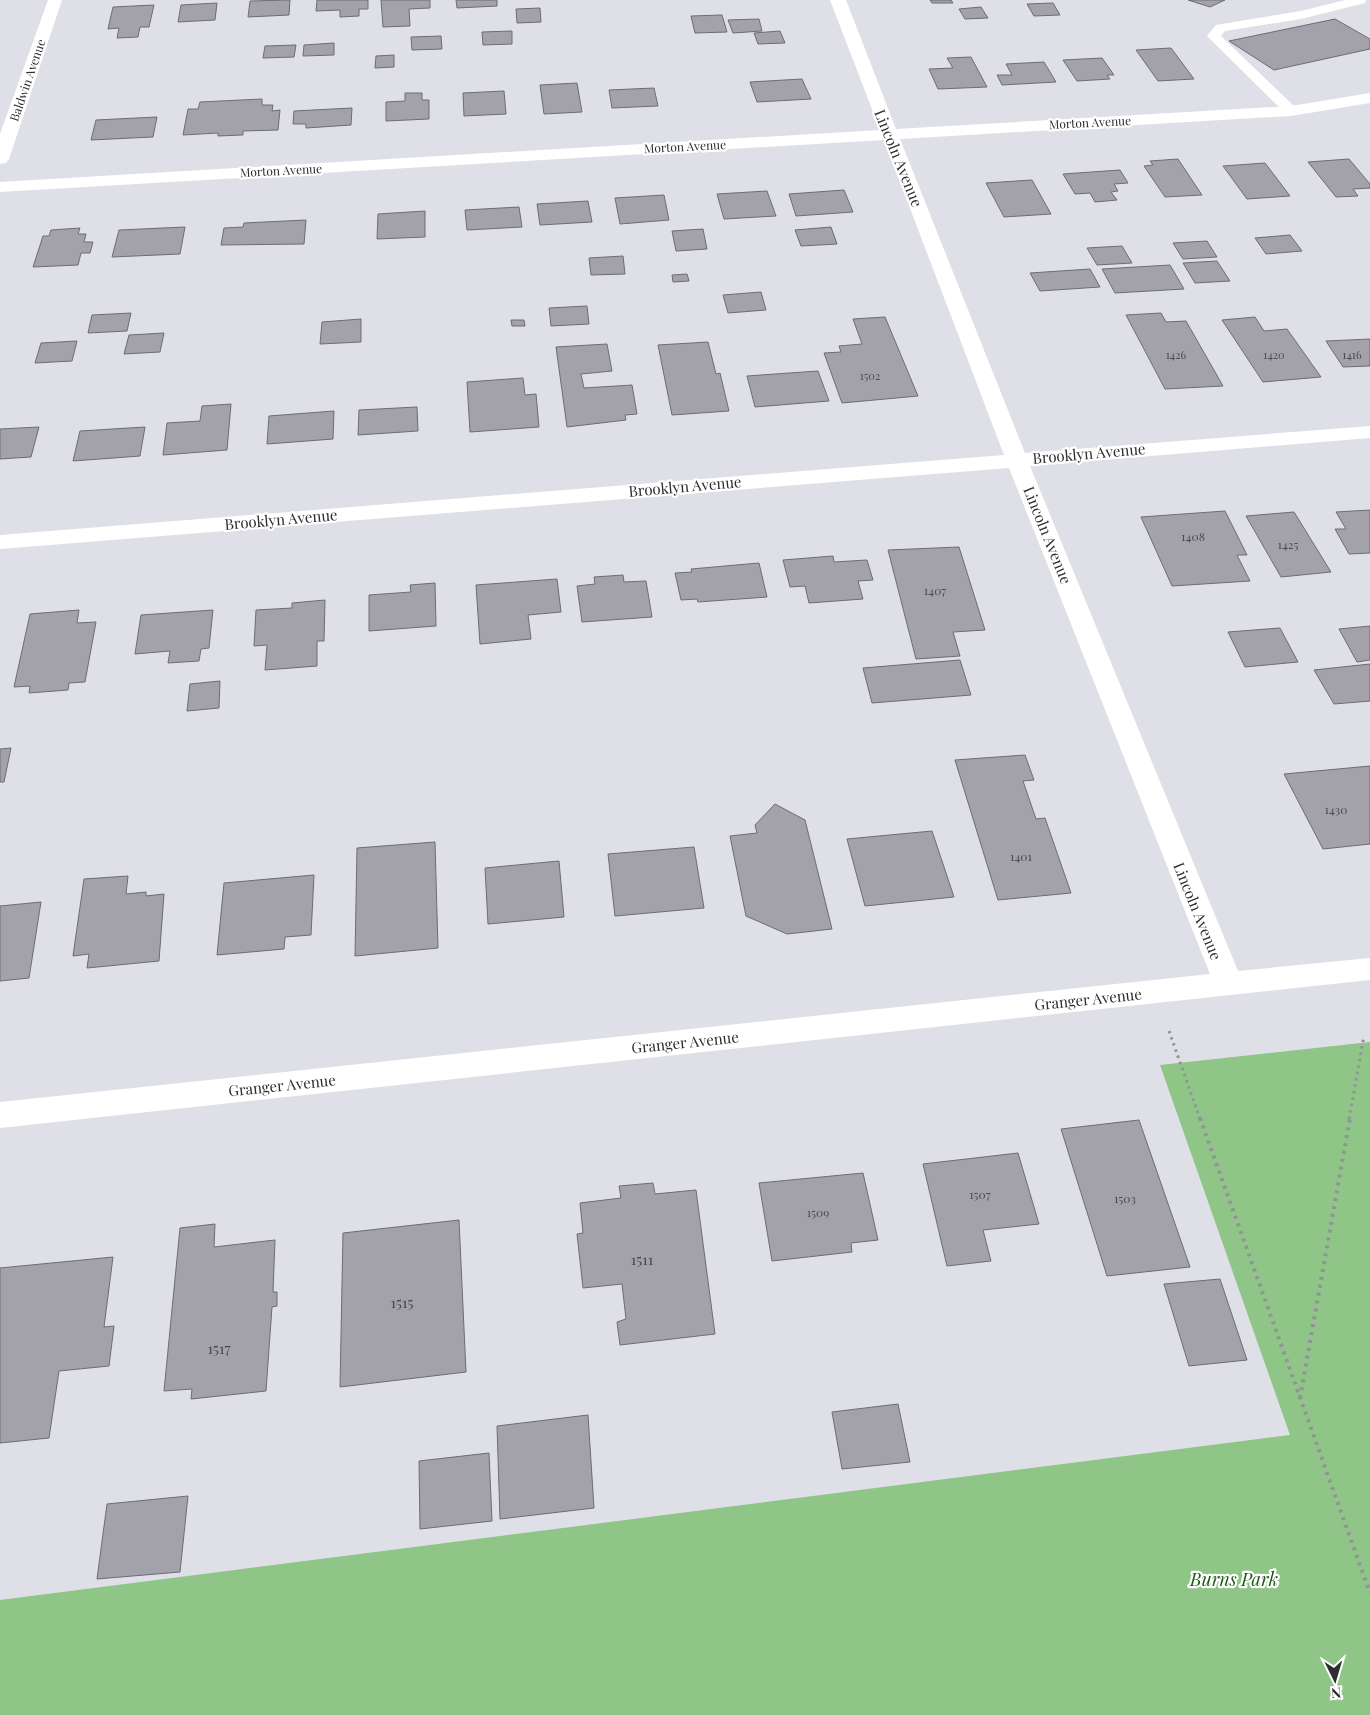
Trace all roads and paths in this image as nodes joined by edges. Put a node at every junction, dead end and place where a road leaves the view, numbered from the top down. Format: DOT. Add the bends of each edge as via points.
graph roads {
  1 [pos="54,0"];
  2 [pos="838,0"];
  3 [pos="1360,0"];
  4 [pos="1370,98"];
  5 [pos="1291,111"];
  6 [pos="889,133"];
  7 [pos="0,159"];
  8 [pos="0,187"];
  9 [pos="1370,432"];
  10 [pos="1017,459"];
  11 [pos="0,542"];
  12 [pos="1370,970"];
  13 [pos="1228,984"];
  14 [pos="1166,1023"];
  15 [pos="1364,1036"];
  16 [pos="0,1115"];
  17 [pos="1300,1399"];
  18 [pos="1370,1593"];
  1 -- 7 [label="street, Baldwin Avenue"];
  2 -- 6 [label="street, Lincoln Avenue"];
  3 -- 5 [label="lane" via="1301,15 1221,28 1214,36"];
  4 -- 5 [label="street, Morton Avenue"];
  5 -- 6 [label="street, Morton Avenue"];
  6 -- 8 [label="street, Morton Avenue"];
  6 -- 10 [label="street, Lincoln Avenue"];
  9 -- 10 [label="street, Brooklyn Avenue"];
  10 -- 11 [label="street, Brooklyn Avenue"];
  10 -- 13 [label="street, Lincoln Avenue"];
  12 -- 13 [label="street, Granger Avenue"];
  13 -- 16 [label="street, Granger Avenue"];
  14 -- 17 [label="path"];
  15 -- 17 [label="path"];
  17 -- 18 [label="path"];
}
